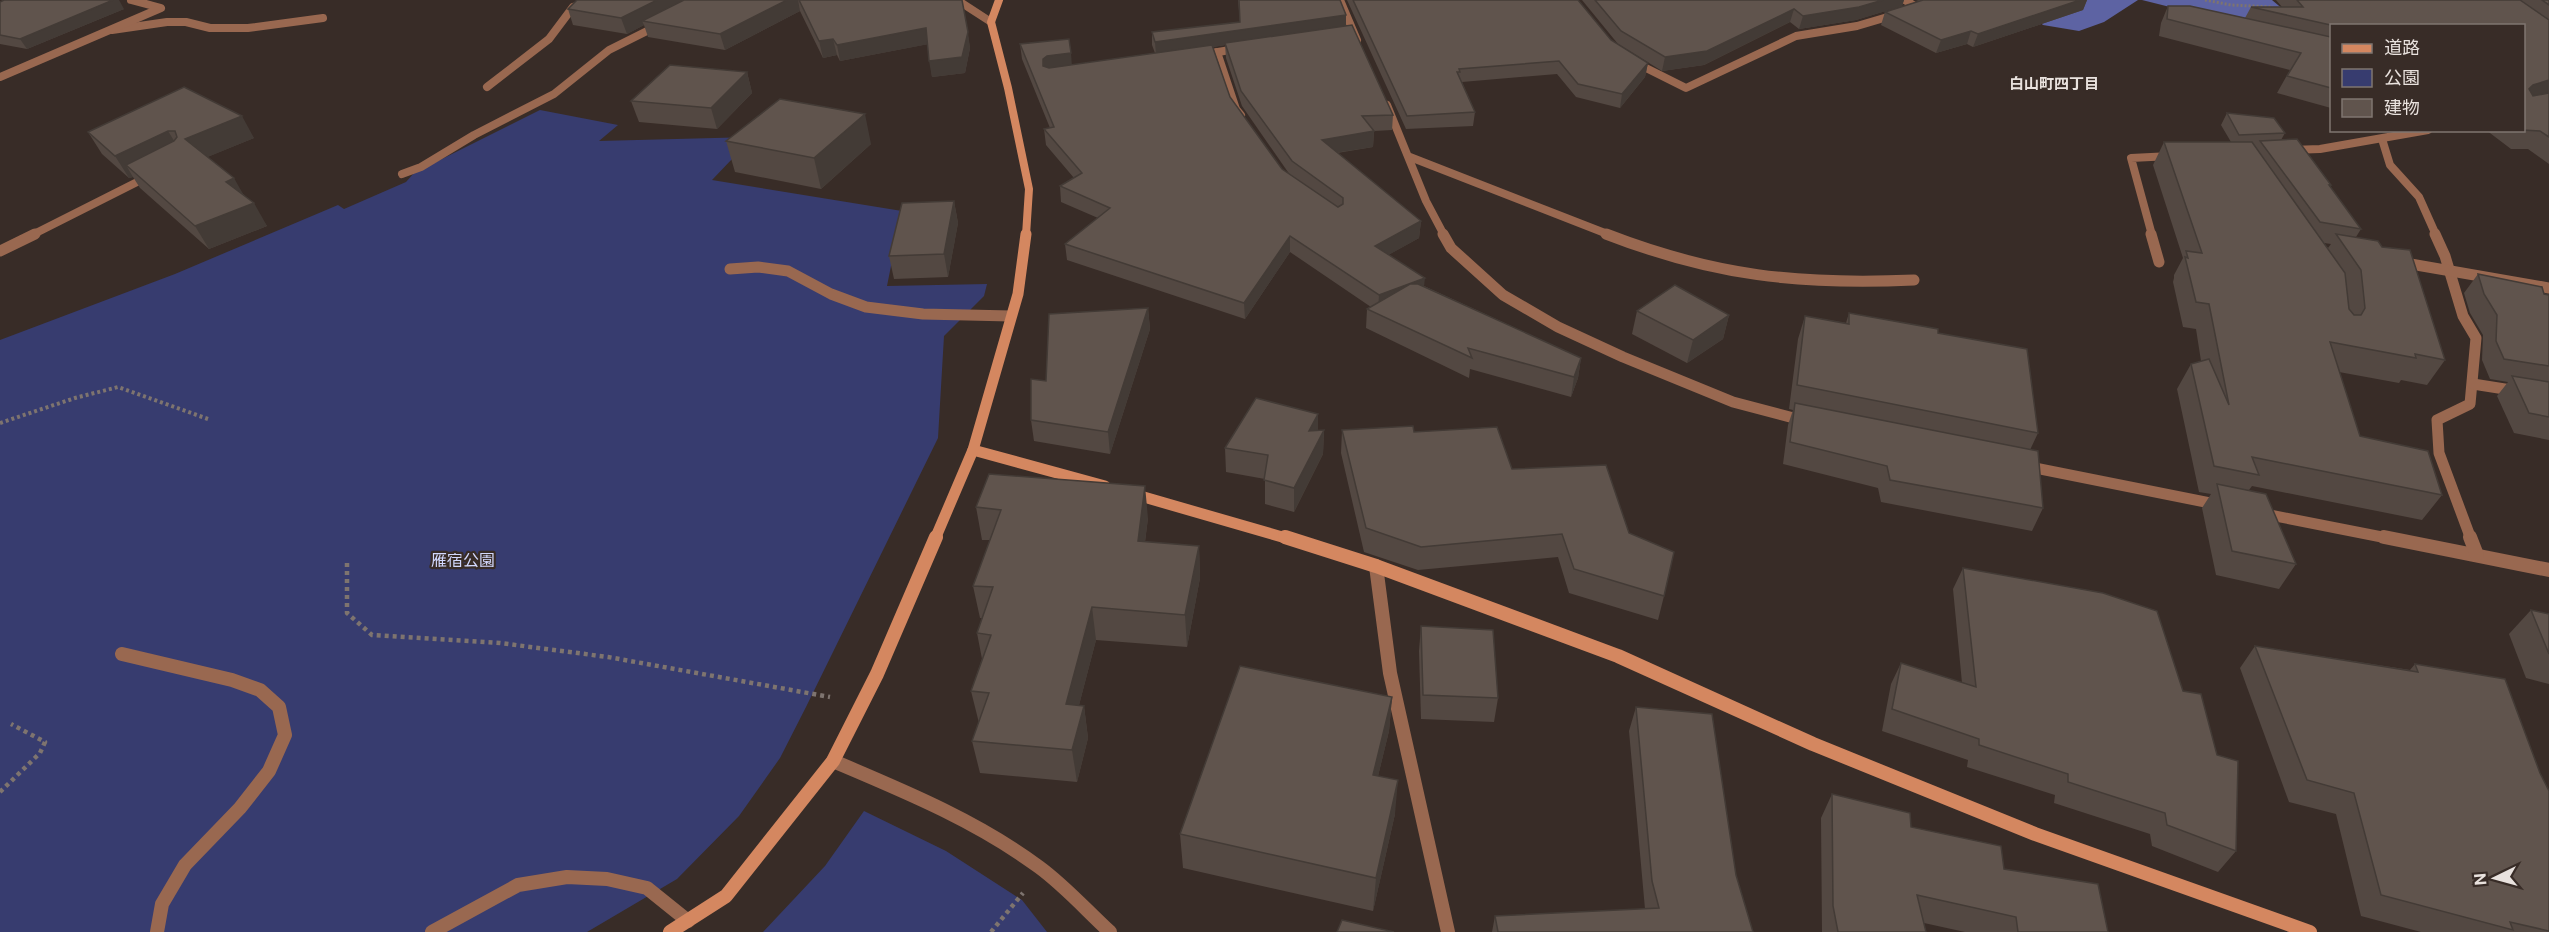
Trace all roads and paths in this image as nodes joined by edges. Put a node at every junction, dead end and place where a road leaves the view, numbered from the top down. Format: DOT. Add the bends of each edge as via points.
graph roads {
  1 [pos="131,0"];
  2 [pos="602,0"];
  3 [pos="957,0"];
  4 [pos="999,0"];
  5 [pos="1340,0"];
  6 [pos="1905,0"];
  7 [pos="2205,0"];
  8 [pos="2282,8"];
  9 [pos="323,18"];
  10 [pos="669,20"];
  11 [pos="991,22"];
  12 [pos="110,30"];
  13 [pos="1251,47"];
  14 [pos="1217,52"];
  15 [pos="1363,53"];
  16 [pos="1195,55"];
  17 [pos="1623,55"];
  18 [pos="0,77"];
  19 [pos="487,87"];
  20 [pos="1382,95"];
  21 [pos="1249,127"];
  22 [pos="2418,132"];
  23 [pos="2382,139"];
  24 [pos="2285,151"];
  25 [pos="2185,155"];
  26 [pos="1410,157"];
  27 [pos="163,168"];
  28 [pos="402,174"];
  29 [pos="0,251"];
  30 [pos="2389,261"];
  31 [pos="2159,262"];
  32 [pos="730,269"];
  33 [pos="2448,270"];
  34 [pos="1914,280"];
  35 [pos="2549,288"];
  36 [pos="1011,316"];
  37 [pos="2473,384"];
  38 [pos="2549,396"];
  39 [pos="208,419"];
  40 [pos="0,423"];
  41 [pos="1821,425"];
  42 [pos="973,450"];
  43 [pos="2018,465"];
  44 [pos="2230,507"];
  45 [pos="2253,511"];
  46 [pos="2477,555"];
  47 [pos="347,563"];
  48 [pos="1376,567"];
  49 [pos="2549,570"];
  50 [pos="122,654"];
  51 [pos="830,697"];
  52 [pos="11,724"];
  53 [pos="833,761"];
  54 [pos="0,792"];
  55 [pos="1042,869"];
  56 [pos="688,921"];
  57 [pos="2306,931"];
  58 [pos="157,932"];
  59 [pos="432,932"];
  60 [pos="670,932"];
  61 [pos="991,932"];
  62 [pos="1110,932"];
  63 [pos="1448,932"];
  1 -- 12 [label="street" via="161,8"];
  2 -- 19 [label="street" via="573,7 549,39"];
  3 -- 11 [label="street"];
  4 -- 11 [label="street"];
  5 -- 15 [label="street" via="1348,33"];
  6 -- 17 [label="street" via="1918,8 1857,26 1796,36 1686,88"];
  7 -- 8 [label="path"];
  9 -- 12 [label="street" via="248,28 210,28 167,21"];
  10 -- 28 [label="street" via="609,50 554,94"];
  11 -- 36 [label="street" via="1029,189 1018,294"];
  12 -- 18 [label="street"];
  13 -- 14 [label="street"];
  14 -- 16 [label="street"];
  14 -- 21 [label="street" via="1236,109"];
  20 -- 26 [label="street"];
  22 -- 23 [label="street"];
  23 -- 24 [label="street"];
  23 -- 33 [label="street" via="2390,165 2419,197"];
  25 -- 31 [label="street" via="2131,158"];
  26 -- 34 [label="street" via="1653,252 1717,269 1851,283"];
  26 -- 41 [label="street" via="1426,201 1452,248 1503,295 1558,327 1733,402"];
  27 -- 29 [label="street"];
  30 -- 33 [label="street"];
  32 -- 36 [label="street" via="788,271 866,307 923,314"];
  33 -- 35 [label="street"];
  33 -- 37 [label="street" via="2463,316 2476,338"];
  36 -- 42 [label="street"];
  37 -- 38 [label="street"];
  37 -- 46 [label="street" via="2470,404 2437,420 2439,453"];
  39 -- 40 [label="path" via="118,387"];
  42 -- 48 [label="street" via="1216,516"];
  42 -- 53 [label="street" via="877,674"];
  43 -- 44 [label="street"];
  45 -- 46 [label="street"];
  46 -- 49 [label="street"];
  47 -- 51 [label="path" via="347,613 372,635 608,657"];
  48 -- 57 [label="street" via="1618,656 1813,744 2035,834"];
  48 -- 63 [label="street" via="1390,673"];
  50 -- 58 [label="street" via="260,690 279,706 285,735 269,771 248,799 185,865 162,903"];
  52 -- 54 [label="path" via="45,742 40,753"];
  53 -- 55 [label="street" via="934,804"];
  53 -- 56 [label="street" via="726,896"];
  55 -- 61 [label="path"];
  55 -- 62 [label="street"];
  56 -- 59 [label="street" via="647,888 607,879 567,877 518,885"];
  56 -- 60 [label="street"];
}
